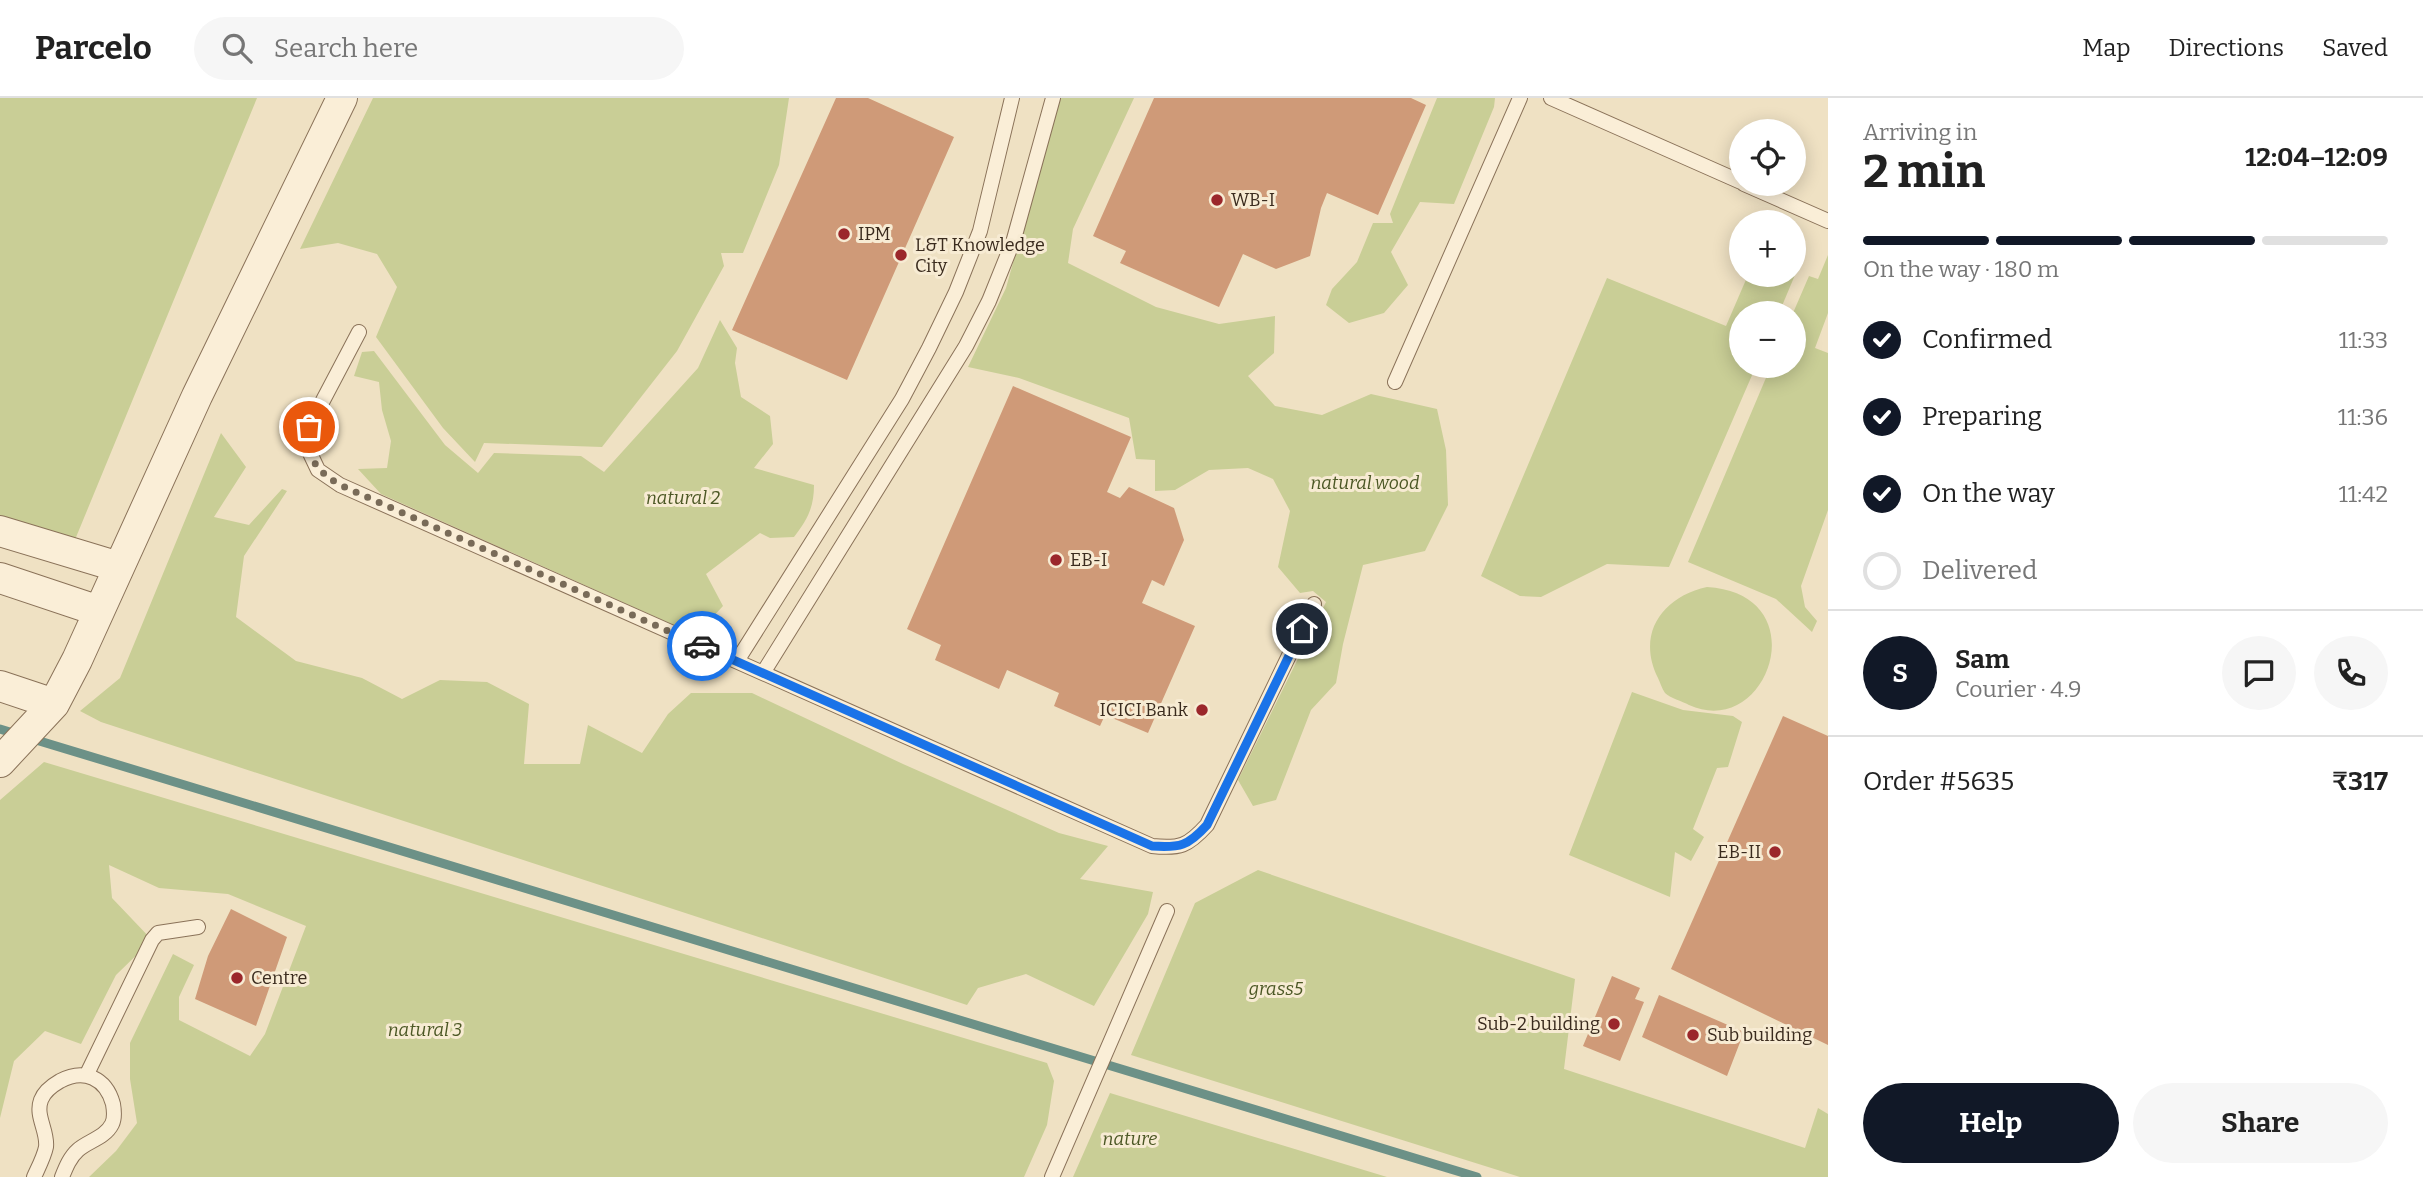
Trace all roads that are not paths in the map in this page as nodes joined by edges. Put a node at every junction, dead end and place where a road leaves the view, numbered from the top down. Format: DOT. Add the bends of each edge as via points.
graph roads {
  1 [pos="342,98"];
  2 [pos="1012,98"];
  3 [pos="1053,98"];
  4 [pos="1520,98"];
  5 [pos="1551,98"];
  6 [pos="1729,177"];
  7 [pos="1772,196"];
  8 [pos="1828,221"];
  9 [pos="359,332"];
  10 [pos="1395,382"];
  11 [pos="0,531"];
  12 [pos="119,567"];
  13 [pos="0,578"];
  14 [pos="1314,604"];
  15 [pos="99,611"];
  16 [pos="737,661"];
  17 [pos="763,673"];
  18 [pos="0,687"];
  19 [pos="45,714"];
  20 [pos="4,758"];
  21 [pos="1167,911"];
  22 [pos="198,927"];
  23 [pos="87,1074"];
  24 [pos="34,1177"];
  25 [pos="62,1177"];
  26 [pos="1052,1177"];
  1 -- 12 [label="street"];
  2 -- 16 [label="lane" via="980,231 929,348 902,399"];
  3 -- 17 [label="lane" via="1014,239 967,346"];
  4 -- 10 [label="lane"];
  5 -- 6 [label="lane"];
  7 -- 8 [label="lane"];
  9 -- 16 [label="lane" via="309,427 309,451 318,470 352,490"];
  11 -- 12 [label="street"];
  12 -- 15 [label="street"];
  13 -- 15 [label="street"];
  14 -- 17 [label="lane" via="1207,825 1193,841 1174,848 1152,846"];
  15 -- 19 [label="street"];
  16 -- 17 [label="lane"];
  18 -- 19 [label="street"];
  19 -- 20 [label="street"];
  21 -- 26 [label="lane"];
  22 -- 23 [label="lane" via="158,933 152,940"];
  23 -- 24 [label="lane" via="69,1076 41,1099 46,1148"];
  23 -- 25 [label="lane" via="103,1082 111,1095 112,1125 101,1137 79,1148"];
}
